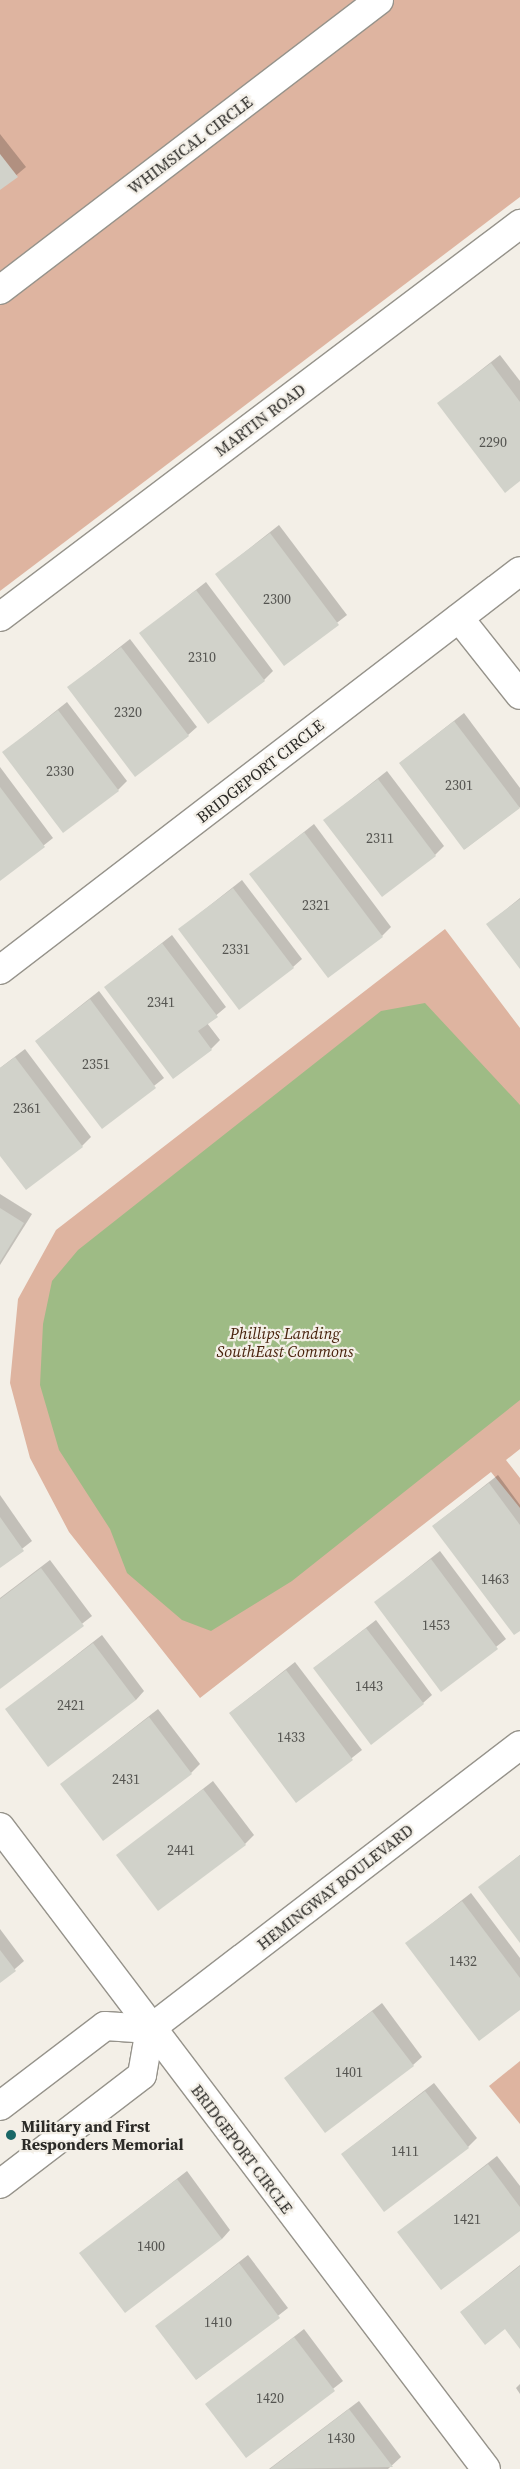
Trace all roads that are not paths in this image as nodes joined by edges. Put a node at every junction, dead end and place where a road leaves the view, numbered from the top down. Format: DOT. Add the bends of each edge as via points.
graph roads {
  1 [pos="379,0"];
  2 [pos="520,224"];
  3 [pos="0,290"];
  4 [pos="520,571"];
  5 [pos="0,617"];
  6 [pos="459,618"];
  7 [pos="520,695"];
  8 [pos="0,970"];
  9 [pos="520,1745"];
  10 [pos="0,1827"];
  11 [pos="150,2029"];
  12 [pos="0,2106"];
  13 [pos="0,2184"];
  14 [pos="486,2469"];
  1 -- 3 [label="street, WHIMSICAL CIRCLE"];
  2 -- 5 [label="street, MARTIN ROAD"];
  4 -- 6 [label="street, BRIDGEPORT CIRCLE"];
  6 -- 7 [label="street"];
  6 -- 8 [label="street, BRIDGEPORT CIRCLE"];
  9 -- 11 [label="street, HEMINGWAY BOULEVARD"];
  10 -- 11 [label="street, BRIDGEPORT CIRCLE"];
  11 -- 12 [label="street" via="105,2026"];
  11 -- 13 [label="street" via="142,2075"];
  11 -- 14 [label="street, BRIDGEPORT CIRCLE"];
}
